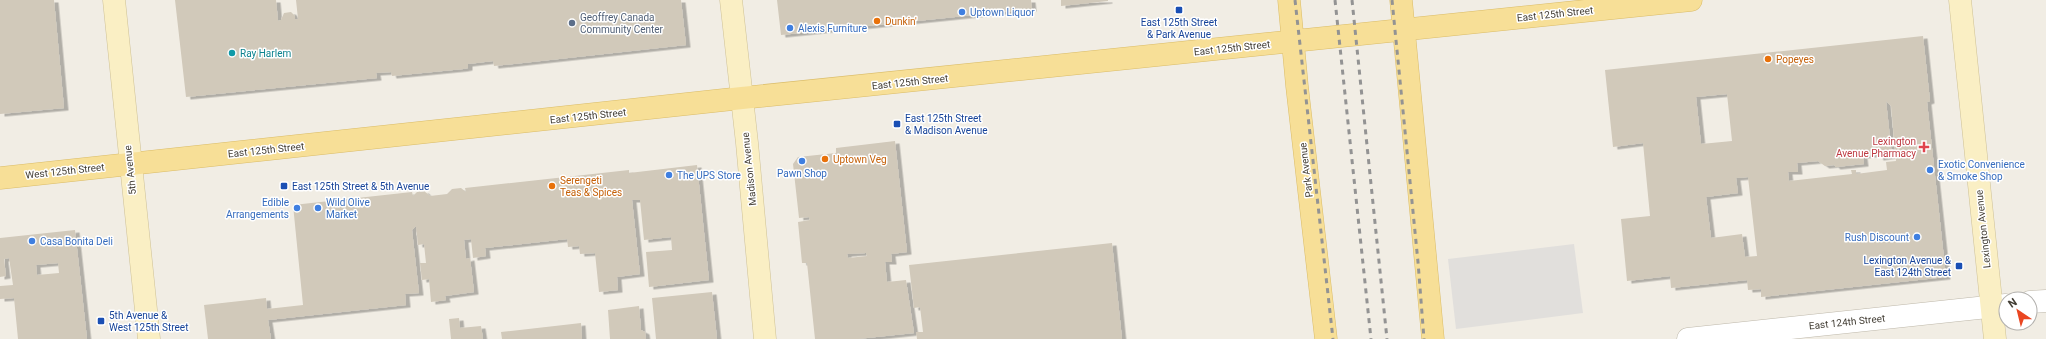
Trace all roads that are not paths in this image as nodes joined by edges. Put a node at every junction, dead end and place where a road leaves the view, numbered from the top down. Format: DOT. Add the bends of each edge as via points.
graph roads {
  1 [pos="114,0"];
  2 [pos="731,0"];
  3 [pos="1289,0"];
  4 [pos="1402,0"];
  5 [pos="1691,0"];
  6 [pos="1960,0"];
  7 [pos="1405,29"];
  8 [pos="1293,41"];
  9 [pos="742,98"];
  10 [pos="130,164"];
  11 [pos="0,178"];
  12 [pos="1998,306"];
  13 [pos="149,339"];
  14 [pos="765,339"];
  15 [pos="1326,339"];
  16 [pos="1433,339"];
  17 [pos="1688,339"];
  18 [pos="1995,339"];
  1 -- 10 [label="main road, 5th Avenue"];
  2 -- 9 [label="main road, Madison Avenue"];
  3 -- 8 [label="main road, Park Avenue"];
  4 -- 7 [label="main road"];
  5 -- 7 [label="main road, East 125th Street"];
  6 -- 12 [label="main road, Lexington Avenue"];
  7 -- 8 [label="main road, East 125th Street"];
  7 -- 16 [label="main road"];
  8 -- 9 [label="main road, East 125th Street"];
  8 -- 15 [label="main road, Park Avenue"];
  9 -- 10 [label="main road, East 125th Street"];
  9 -- 14 [label="main road, Madison Avenue"];
  10 -- 11 [label="main road, West 125th Street"];
  10 -- 13 [label="main road, 5th Avenue"];
  12 -- 17 [label="street, East 124th Street"];
  12 -- 18 [label="main road, Lexington Avenue"];
}
